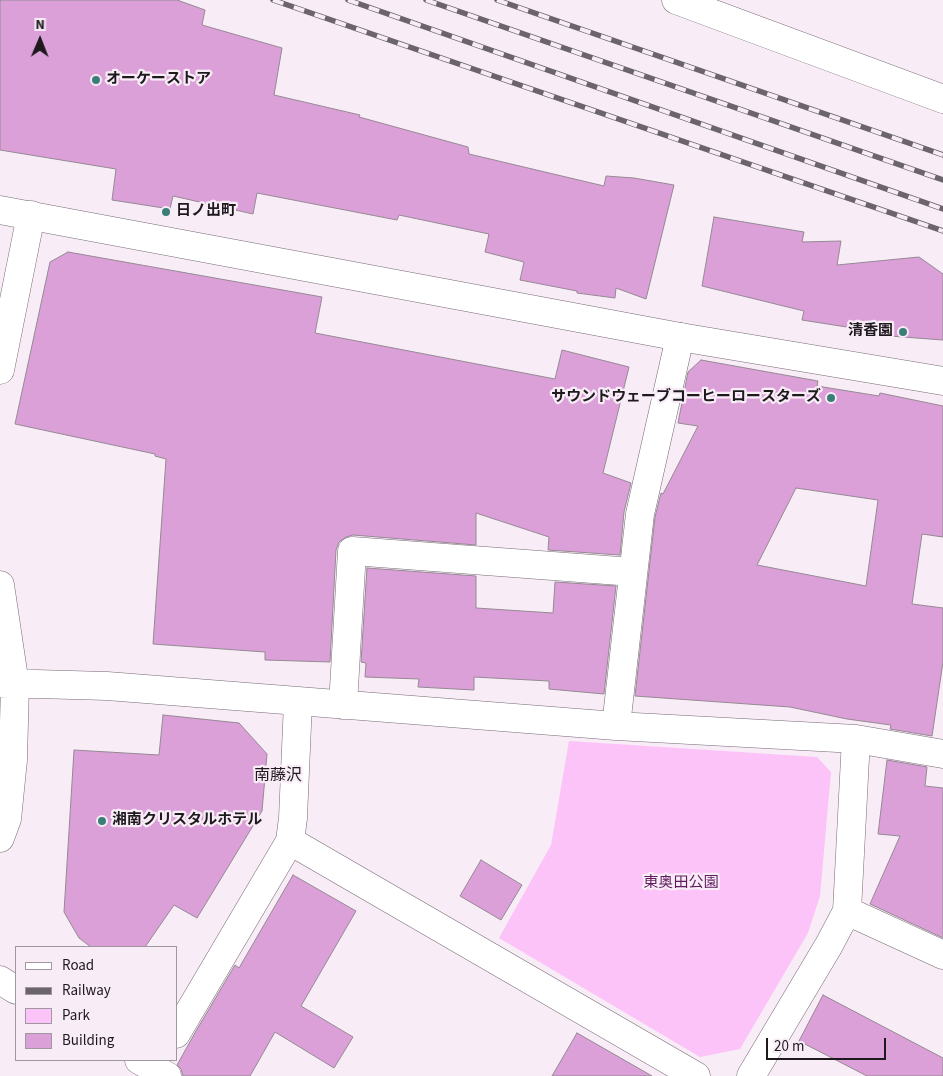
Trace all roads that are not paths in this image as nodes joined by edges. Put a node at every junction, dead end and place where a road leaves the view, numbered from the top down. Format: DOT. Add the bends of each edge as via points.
graph roads {
  1 [pos="676,0"];
  2 [pos="943,99"];
  3 [pos="0,210"];
  4 [pos="31,215"];
  5 [pos="680,337"];
  6 [pos="0,370"];
  7 [pos="943,381"];
  8 [pos="633,572"];
  9 [pos="0,585"];
  10 [pos="8,684"];
  11 [pos="298,702"];
  12 [pos="343,705"];
  13 [pos="616,726"];
  14 [pos="856,739"];
  15 [pos="943,754"];
  16 [pos="0,838"];
  17 [pos="290,841"];
  18 [pos="847,911"];
  19 [pos="943,955"];
  20 [pos="0,980"];
  21 [pos="15,989"];
  22 [pos="178,1031"];
  23 [pos="696,1076"];
  24 [pos="751,1076"];
  1 -- 2 [label="street"];
  3 -- 4 [label="street"];
  4 -- 5 [label="street"];
  4 -- 6 [label="street"];
  5 -- 7 [label="street"];
  5 -- 8 [label="street" via="640,514"];
  8 -- 12 [label="street" via="352,552"];
  8 -- 13 [label="street"];
  9 -- 10 [label="street"];
  10 -- 11 [label="street" via="107,686"];
  10 -- 16 [label="street" via="14,760 7,819"];
  11 -- 12 [label="street"];
  11 -- 17 [label="street"];
  12 -- 13 [label="street"];
  13 -- 14 [label="street"];
  14 -- 15 [label="street"];
  14 -- 18 [label="street"];
  17 -- 22 [label="street"];
  17 -- 23 [label="street"];
  18 -- 19 [label="street"];
  18 -- 24 [label="street"];
  20 -- 21 [label="street"];
}
